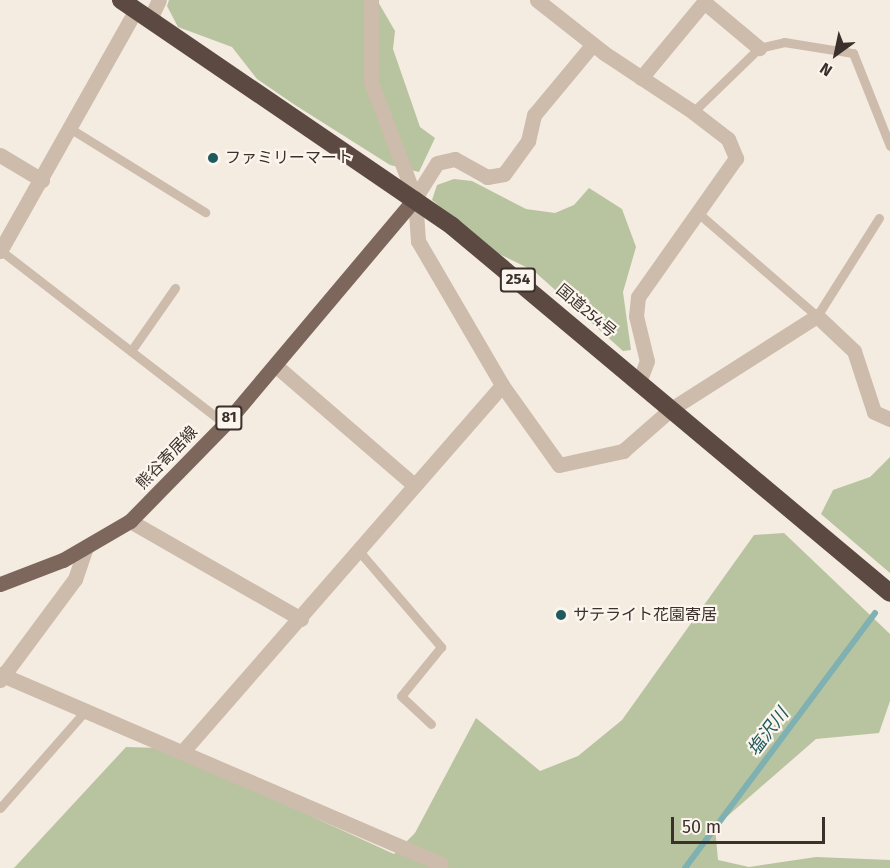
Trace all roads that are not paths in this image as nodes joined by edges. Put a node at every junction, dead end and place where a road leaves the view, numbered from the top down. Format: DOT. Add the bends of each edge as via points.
graph roads {
  1 [pos="159,0"];
  2 [pos="371,0"];
  3 [pos="537,0"];
  4 [pos="136,10"];
  5 [pos="594,44"];
  6 [pos="759,48"];
  7 [pos="641,78"];
  8 [pos="693,112"];
  9 [pos="71,129"];
  10 [pos="890,146"];
  11 [pos="0,155"];
  12 [pos="42,180"];
  13 [pos="415,198"];
  14 [pos="205,212"];
  15 [pos="698,213"];
  16 [pos="879,218"];
  17 [pos="0,251"];
  18 [pos="175,288"];
  19 [pos="816,316"];
  20 [pos="131,351"];
  21 [pos="275,365"];
  22 [pos="639,382"];
  23 [pos="502,385"];
  24 [pos="670,409"];
  25 [pos="890,419"];
  26 [pos="225,424"];
  27 [pos="413,484"];
  28 [pos="130,521"];
  29 [pos="86,547"];
  30 [pos="358,550"];
  31 [pos="0,584"];
  32 [pos="890,593"];
  33 [pos="300,619"];
  34 [pos="1,676"];
  35 [pos="87,709"];
  36 [pos="432,723"];
  37 [pos="184,750"];
  38 [pos="0,808"];
  39 [pos="441,864"];
  1 -- 4 [label="street"];
  2 -- 13 [label="street" via="370,82"];
  3 -- 5 [label="street"];
  4 -- 9 [label="street"];
  4 -- 13 [label="highway, 国道254号 / 254"];
  5 -- 7 [label="street"];
  5 -- 13 [label="street" via="534,115 528,141 504,174 487,177 455,159 437,164"];
  6 -- 7 [label="street" via="704,2"];
  6 -- 8 [label="lane"];
  6 -- 10 [label="lane" via="784,42 853,53"];
  7 -- 8 [label="street"];
  8 -- 15 [label="street" via="728,139 736,158"];
  9 -- 12 [label="street"];
  9 -- 14 [label="lane"];
  11 -- 12 [label="street"];
  12 -- 17 [label="street"];
  13 -- 21 [label="main road, 熊谷寄居線 / 81"];
  13 -- 22 [label="highway, 国道254号 / 254"];
  13 -- 23 [label="street" via="418,241"];
  15 -- 19 [label="lane"];
  15 -- 22 [label="street" via="638,297 636,316 647,362"];
  16 -- 19 [label="lane"];
  17 -- 20 [label="lane"];
  18 -- 20 [label="lane"];
  19 -- 24 [label="street"];
  19 -- 25 [label="street" via="854,351 874,412"];
  20 -- 26 [label="lane"];
  21 -- 26 [label="main road, 熊谷寄居線 / 81"];
  21 -- 27 [label="street"];
  22 -- 24 [label="highway, 国道254号 / 254"];
  23 -- 24 [label="street" via="560,465 623,451"];
  23 -- 27 [label="street"];
  24 -- 32 [label="highway, 国道254号 / 254"];
  26 -- 28 [label="main road, 熊谷寄居線 / 81"];
  27 -- 30 [label="street"];
  28 -- 29 [label="main road, 熊谷寄居線 / 81"];
  28 -- 33 [label="street"];
  29 -- 31 [label="main road, 熊谷寄居線 / 81"];
  29 -- 34 [label="street" via="75,579"];
  30 -- 33 [label="street"];
  30 -- 36 [label="lane" via="441,647 401,696"];
  33 -- 37 [label="street"];
  34 -- 35 [label="street"];
  35 -- 37 [label="street"];
  35 -- 38 [label="lane"];
  37 -- 39 [label="street"];
}
